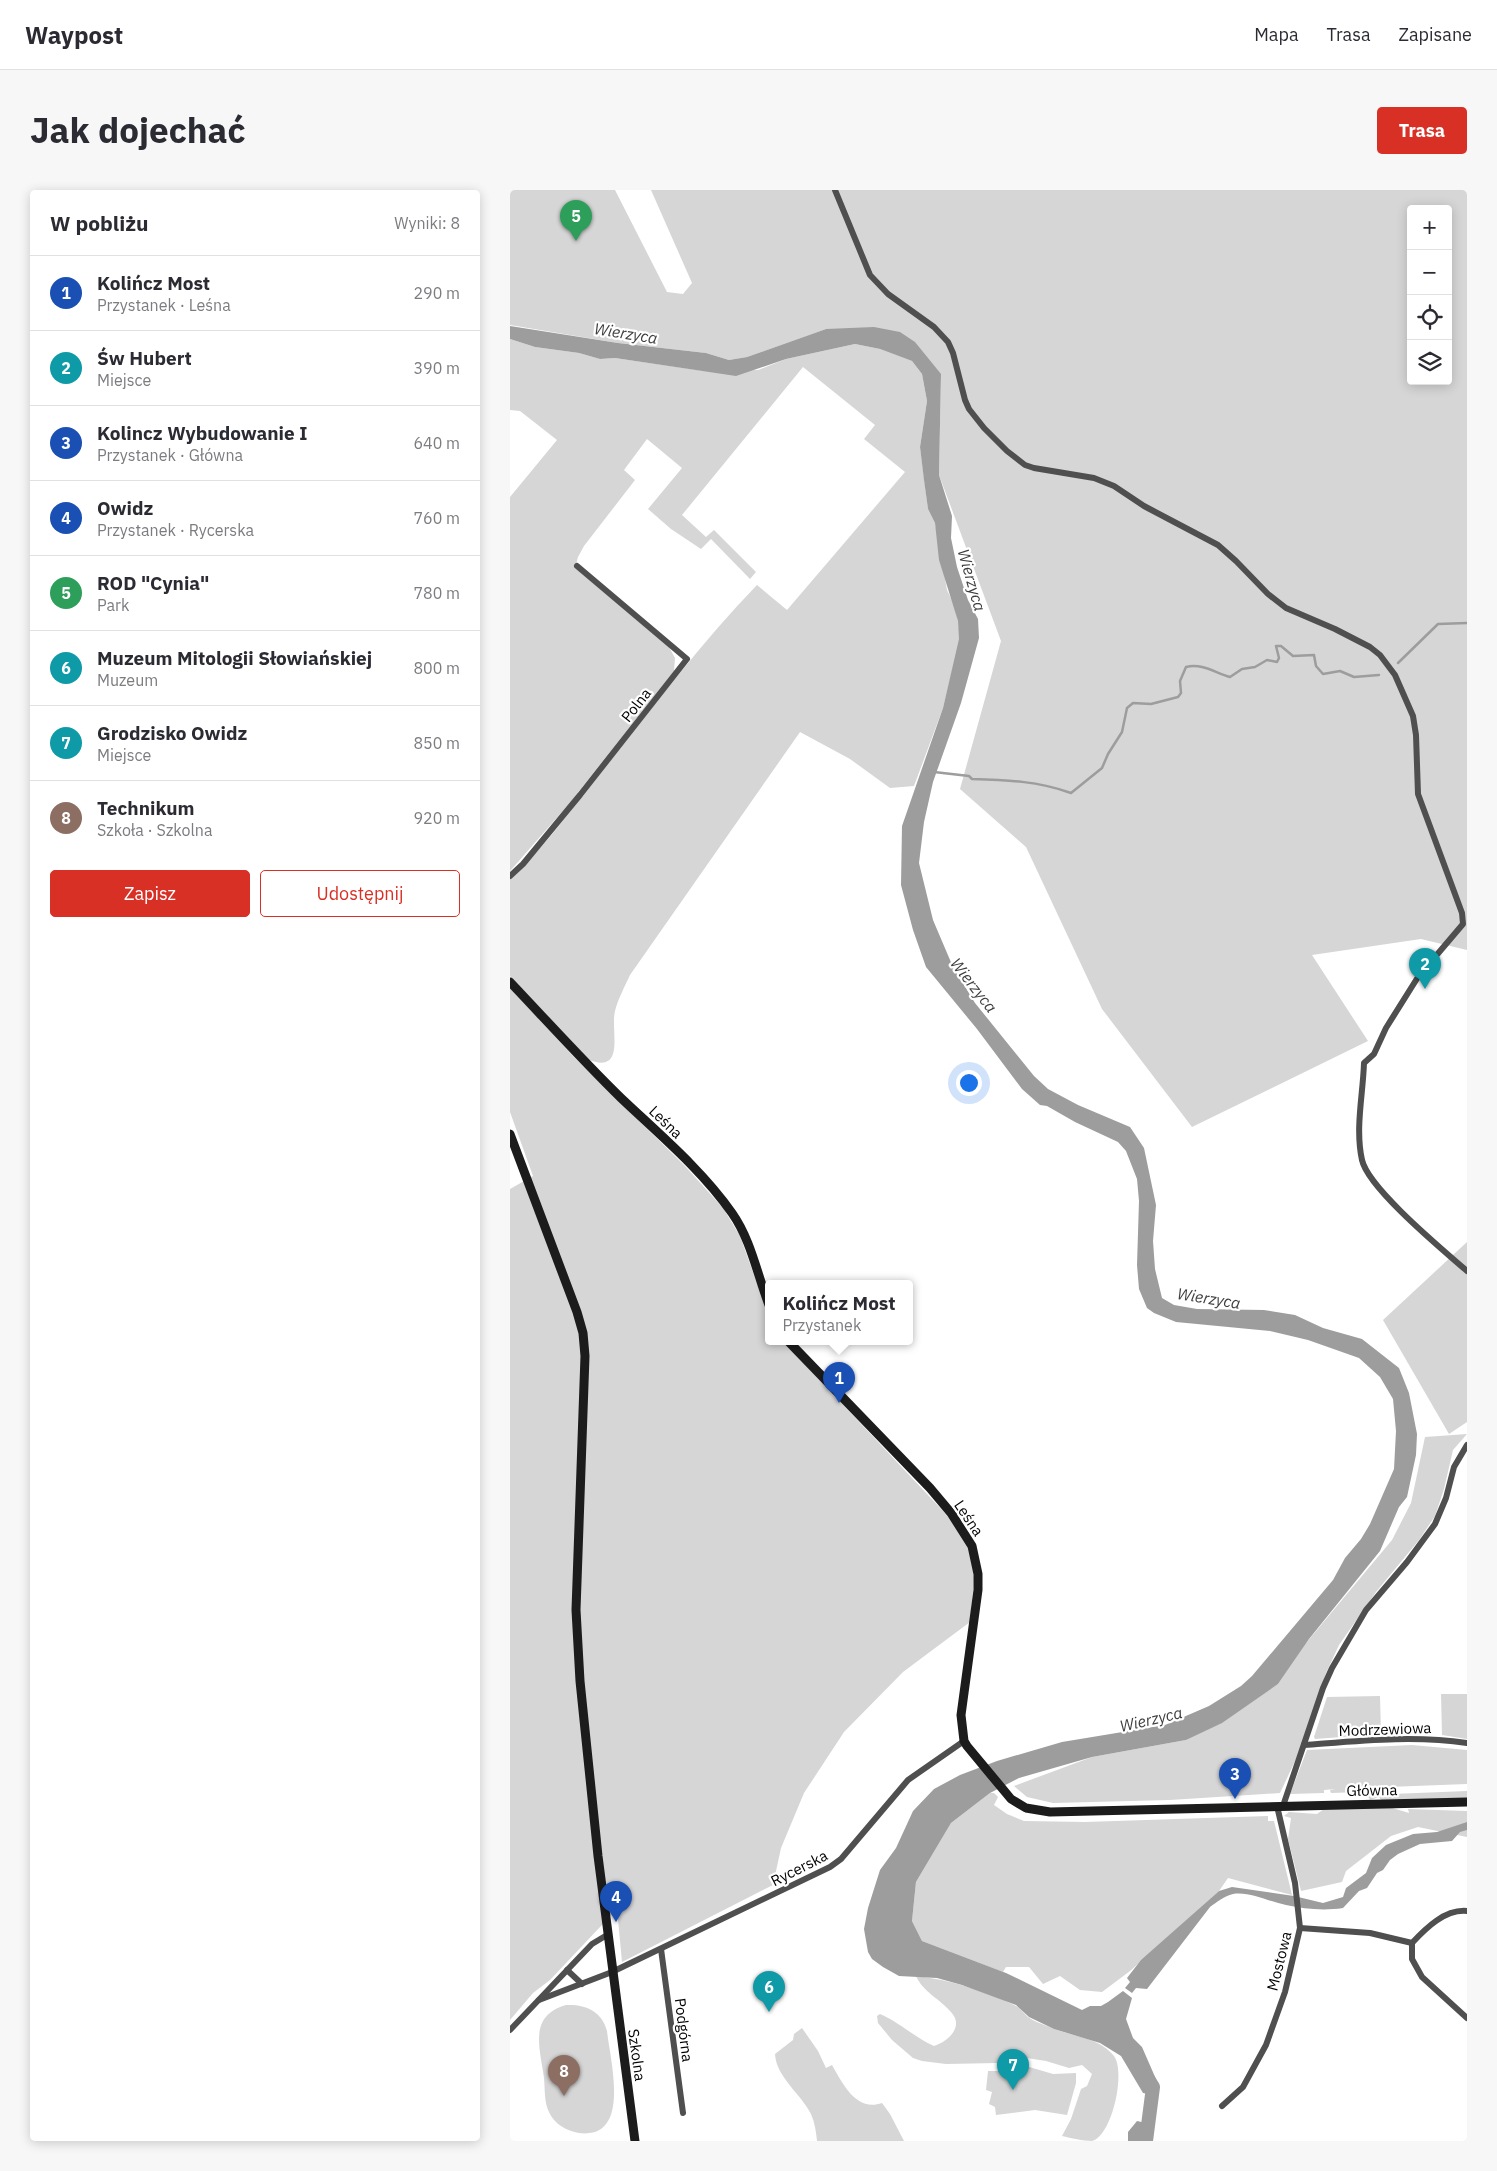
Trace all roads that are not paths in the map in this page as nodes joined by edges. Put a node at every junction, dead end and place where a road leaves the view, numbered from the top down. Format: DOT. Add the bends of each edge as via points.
graph roads {
  1 [pos="835,190"];
  2 [pos="577,566"];
  3 [pos="510,876"];
  4 [pos="510,982"];
  5 [pos="510,1134"];
  6 [pos="1467,1271"];
  7 [pos="765,1293"];
  8 [pos="792,1345"];
  9 [pos="1467,1445"];
  10 [pos="964,1741"];
  11 [pos="1467,1743"];
  12 [pos="1304,1745"];
  13 [pos="1467,1802"];
  14 [pos="1280,1806"];
  15 [pos="1467,1911"];
  16 [pos="1300,1928"];
  17 [pos="607,1935"];
  18 [pos="1412,1943"];
  19 [pos="662,1948"];
  20 [pos="567,1970"];
  21 [pos="612,1972"];
  22 [pos="582,1984"];
  23 [pos="539,2000"];
  24 [pos="1467,2018"];
  25 [pos="510,2030"];
  26 [pos="1222,2106"];
  27 [pos="683,2114"];
  28 [pos="635,2141"];
  1 -- 6 [label="street" via="870,275 888,294 934,327 948,342 969,409 1007,451 1034,468 1104,481 1158,514 1208,539 1227,552 1276,601 1370,647 1395,675 1413,716 1418,794 1462,913 1463,924 1418,977 1374,1054 1364,1064 1360,1107 1362,1161 1383,1193"];
  2 -- 3 [label="street, Polna" via="687,659 580,795"];
  4 -- 7 [label="street, Leśna" via="716,1192 744,1235"];
  5 -- 17 [label="street, Szkolna" via="583,1333 577,1646"];
  8 -- 10 [label="street, Leśna" via="930,1488 972,1546 978,1590 962,1697"];
  9 -- 12 [label="street" via="1454,1467 1435,1524 1366,1610 1332,1668 1322,1688"];
  10 -- 14 [label="street, Główna" via="1011,1799 1026,1808 1050,1812"];
  10 -- 19 [label="street, Rycerska" via="908,1780 835,1864"];
  11 -- 12 [label="street, Modrzewiowa" via="1441,1739 1383,1739"];
  12 -- 14 [label="street"];
  13 -- 14 [label="street, Główna"];
  14 -- 16 [label="street, Mostowa"];
  15 -- 18 [label="street" via="1431,1923"];
  16 -- 18 [label="street" via="1370,1933"];
  16 -- 26 [label="street, Mostowa" via="1285,1992 1266,2045 1243,2087"];
  17 -- 20 [label="street" via="592,1944"];
  17 -- 21 [label="street, Szkolna"];
  18 -- 24 [label="street" via="1412,1959 1422,1976"];
  19 -- 21 [label="street, Rycerska"];
  19 -- 27 [label="street, Podgórna"];
  20 -- 22 [label="street"];
  20 -- 23 [label="street"];
  21 -- 22 [label="street, Rycerska"];
  21 -- 28 [label="street, Szkolna"];
  22 -- 23 [label="street, Rycerska"];
  23 -- 25 [label="street"];
}
